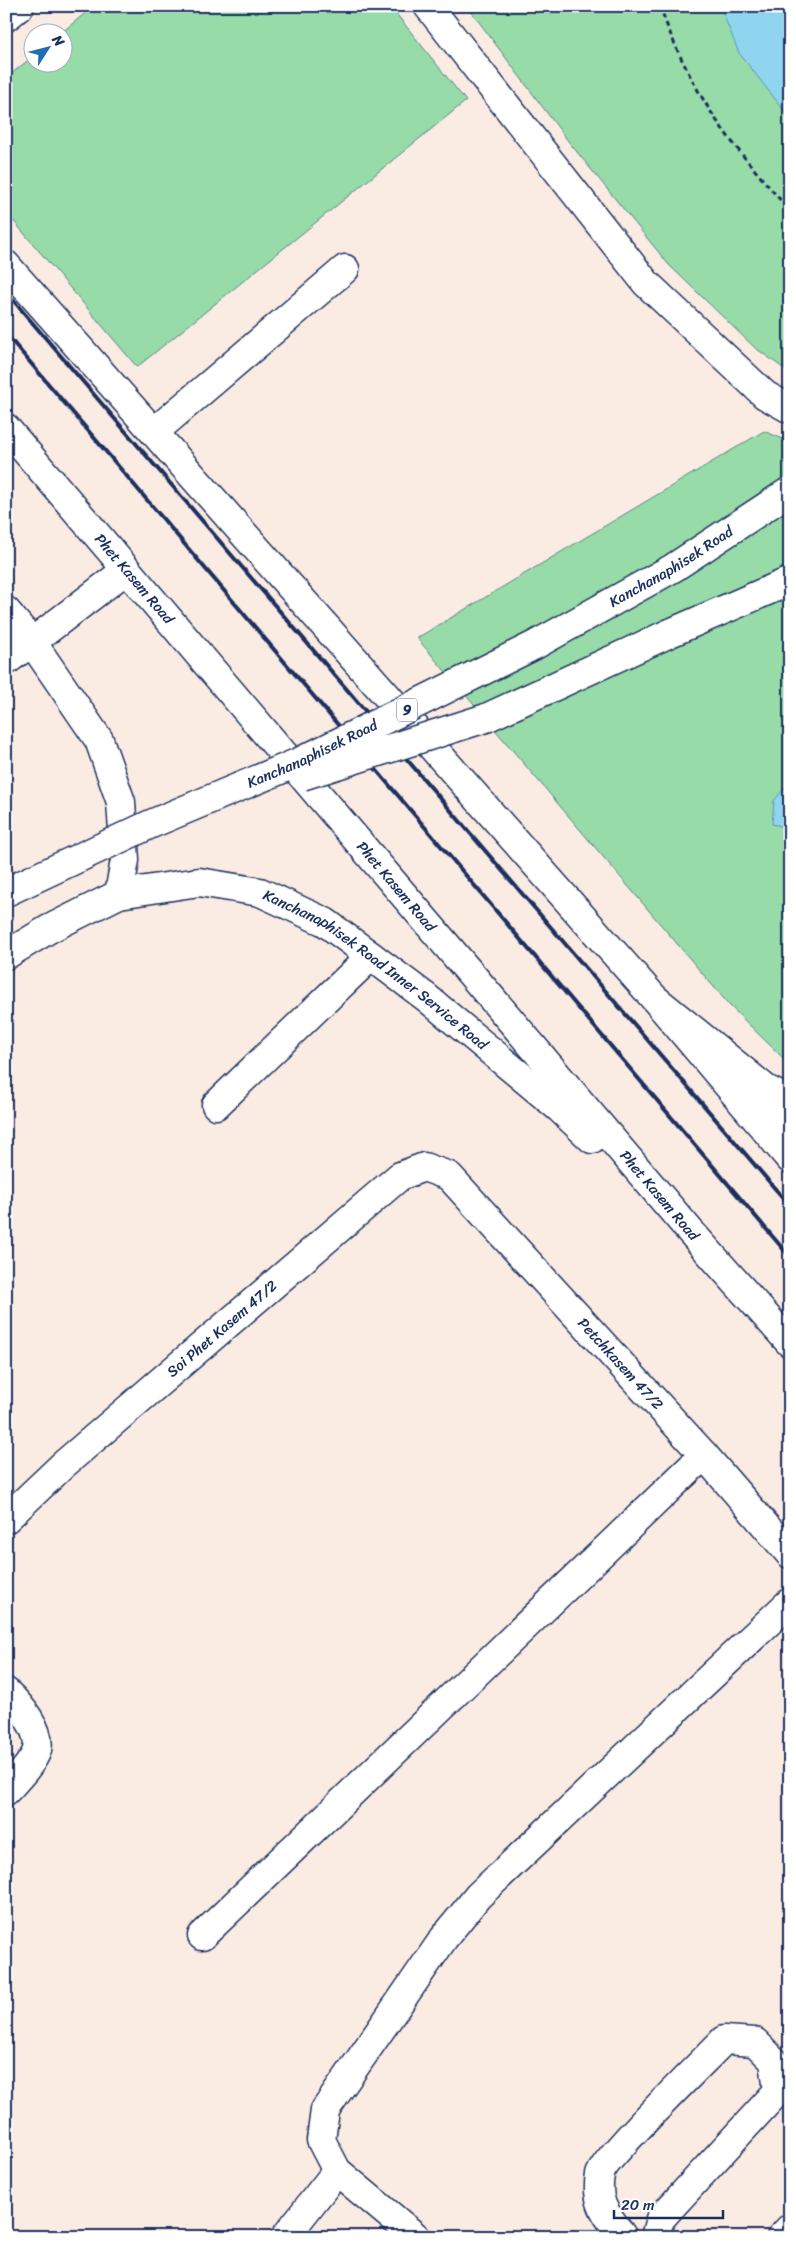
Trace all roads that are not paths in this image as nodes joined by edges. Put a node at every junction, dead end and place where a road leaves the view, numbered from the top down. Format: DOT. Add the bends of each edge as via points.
graph roads {
  1 [pos="20,6"];
  2 [pos="428,6"];
  3 [pos="6,17"];
  4 [pos="6,265"];
  5 [pos="345,269"];
  6 [pos="790,409"];
  7 [pos="6,428"];
  8 [pos="154,432"];
  9 [pos="790,491"];
  10 [pos="126,570"];
  11 [pos="790,581"];
  12 [pos="6,611"];
  13 [pos="32,642"];
  14 [pos="6,661"];
  15 [pos="151,824"];
  16 [pos="6,892"];
  17 [pos="119,894"];
  18 [pos="6,955"];
  19 [pos="372,956"];
  20 [pos="654,998"];
  21 [pos="739,1099"];
  22 [pos="790,1101"];
  23 [pos="216,1105"];
  24 [pos="790,1134"];
  25 [pos="790,1159"];
  26 [pos="449,1176"];
  27 [pos="690,1231"];
  28 [pos="790,1342"];
  29 [pos="704,1455"];
  30 [pos="6,1519"];
  31 [pos="790,1554"];
  32 [pos="790,1602"];
  33 [pos="6,1692"];
  34 [pos="6,1792"];
  35 [pos="202,1936"];
  36 [pos="337,2171"];
  37 [pos="790,2228"];
  38 [pos="285,2237"];
  39 [pos="416,2237"];
  40 [pos="623,2237"];
  41 [pos="655,2237"];
  42 [pos="781,2237"];
  1 -- 3 [label="main road"];
  2 -- 6 [label="main road" via="646,283 765,395"];
  4 -- 8 [label="main road"];
  5 -- 8 [label="main road"];
  7 -- 10 [label="main road, Phet Kasem Road"];
  8 -- 20 [label="main road"];
  9 -- 15 [label="main road, Kanchanaphisek Road / 9, bridge" via="673,568 535,645 299,762"];
  10 -- 13 [label="main road"];
  10 -- 27 [label="main road, Phet Kasem Road"];
  11 -- 15 [label="main road, bridge" via="486,718"];
  12 -- 13 [label="main road"];
  13 -- 14 [label="main road"];
  13 -- 17 [label="main road" via="99,740 121,802 125,860"];
  15 -- 16 [label="main road, Kanchanaphisek Road / 9, bridge"];
  17 -- 18 [label="main road, Kanchanaphisek Road Inner Service Road" via="48,929"];
  17 -- 19 [label="main road, Kanchanaphisek Road Inner Service Road" via="199,882 260,892 325,922"];
  19 -- 23 [label="main road"];
  19 -- 27 [label="main road, Kanchanaphisek Road Inner Service Road" via="428,998 558,1107"];
  20 -- 21 [label="main road"];
  20 -- 22 [label="main road" via="766,1089"];
  21 -- 24 [label="main road"];
  21 -- 25 [label="main road"];
  26 -- 29 [label="main road, Petchkasem 47/2"];
  26 -- 30 [label="main road, Soi Phet Kasem 47/2" via="424,1167 400,1176 63,1465"];
  27 -- 28 [label="main road, Phet Kasem Road"];
  29 -- 31 [label="main road, Petchkasem 47/2"];
  29 -- 35 [label="main road"];
  32 -- 36 [label="main road" via="478,1896 444,1938 325,2110 320,2140"];
  33 -- 34 [label="main road" via="34,1726 37,1749"];
  36 -- 38 [label="main road"];
  36 -- 39 [label="main road"];
  37 -- 42 [label="main road"];
  40 -- 41 [label="main road" via="601,2207 600,2173 618,2150 724,2040 755,2042 774,2061 778,2090 660,2219"];
}
